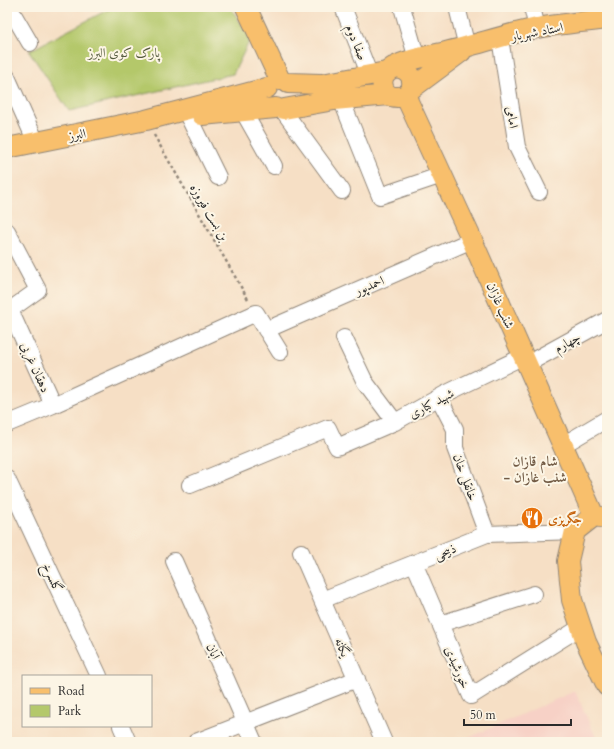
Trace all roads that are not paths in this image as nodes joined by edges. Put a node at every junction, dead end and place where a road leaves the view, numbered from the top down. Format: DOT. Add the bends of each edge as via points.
graph roads {
  1 [pos="9,7"];
  2 [pos="246,7"];
  3 [pos="343,7"];
  4 [pos="402,7"];
  5 [pos="457,7"];
  6 [pos="532,7"];
  7 [pos="601,16"];
  8 [pos="537,28"];
  9 [pos="500,38"];
  10 [pos="30,43"];
  11 [pos="467,47"];
  12 [pos="417,60"];
  13 [pos="383,72"];
  14 [pos="7,77"];
  15 [pos="277,83"];
  16 [pos="402,93"];
  17 [pos="341,99"];
  18 [pos="281,108"];
  19 [pos="243,111"];
  20 [pos="188,116"];
  21 [pos="146,120"];
  22 [pos="36,142"];
  23 [pos="7,148"];
  24 [pos="274,166"];
  25 [pos="442,175"];
  26 [pos="218,177"];
  27 [pos="342,191"];
  28 [pos="539,192"];
  29 [pos="7,231"];
  30 [pos="472,240"];
  31 [pos="607,320"];
  32 [pos="266,330"];
  33 [pos="344,338"];
  34 [pos="280,352"];
  35 [pos="525,360"];
  36 [pos="439,398"];
  37 [pos="53,405"];
  38 [pos="607,419"];
  39 [pos="395,422"];
  40 [pos="7,424"];
  41 [pos="563,445"];
  42 [pos="7,479"];
  43 [pos="190,485"];
  44 [pos="603,513"];
  45 [pos="575,531"];
  46 [pos="487,534"];
  47 [pos="301,552"];
  48 [pos="174,561"];
  49 [pos="414,563"];
  50 [pos="534,594"];
  51 [pos="322,600"];
  52 [pos="440,624"];
  53 [pos="581,628"];
  54 [pos="99,675"];
  55 [pos="357,679"];
  56 [pos="607,686"];
  57 [pos="245,723"];
  58 [pos="121,727"];
  59 [pos="128,742"];
  60 [pos="196,742"];
  61 [pos="254,742"];
  62 [pos="384,742"];
  1 -- 10 [label="street"];
  2 -- 15 [label="main road" via="266,47"];
  3 -- 13 [label="street, صفا دوم"];
  4 -- 12 [label="street"];
  5 -- 11 [label="street"];
  6 -- 8 [label="street"];
  7 -- 8 [label="main road, استاد شهریار"];
  8 -- 9 [label="main road, استاد شهریار"];
  9 -- 11 [label="main road, استاد شهریار"];
  9 -- 28 [label="street, امامی" via="518,147"];
  11 -- 12 [label="main road, استاد شهریار"];
  11 -- 16 [label="main road, استاد شهریار"];
  12 -- 13 [label="main road, استاد شهریار"];
  13 -- 15 [label="main road, البرز" via="322,84"];
  13 -- 16 [label="main road" via="383,88"];
  13 -- 16 [label="main road" via="402,68 409,72 412,80"];
  14 -- 22 [label="street"];
  15 -- 18 [label="main road" via="266,96 269,104"];
  15 -- 18 [label="main road" via="293,89 294,97 291,104"];
  15 -- 21 [label="main road, البرز"];
  16 -- 17 [label="main road, البرز"];
  16 -- 25 [label="main road, شنب غازان"];
  17 -- 18 [label="main road, البرز"];
  17 -- 25 [label="street" via="380,196"];
  18 -- 19 [label="main road, البرز"];
  18 -- 27 [label="street"];
  19 -- 20 [label="main road, البرز"];
  19 -- 24 [label="street"];
  20 -- 21 [label="main road, البرز"];
  20 -- 26 [label="street"];
  21 -- 22 [label="main road, البرز"];
  22 -- 23 [label="main road, البرز"];
  25 -- 30 [label="main road, شنب غازان"];
  29 -- 37 [label="street, دهقان غربی" via="38,290 10,310"];
  30 -- 32 [label="street, احمدپور"];
  30 -- 35 [label="main road, شنب غازان"];
  31 -- 35 [label="street, چهارم"];
  32 -- 34 [label="street"];
  32 -- 37 [label="street" via="256,313"];
  33 -- 39 [label="street" via="365,382"];
  35 -- 36 [label="street, شهید کباری"];
  35 -- 41 [label="main road, شنب غازان"];
  36 -- 39 [label="street, شهید کباری"];
  36 -- 46 [label="street, خانقلی خان" via="455,429 455,448"];
  37 -- 40 [label="street, دهقان غربی"];
  38 -- 41 [label="street"];
  39 -- 43 [label="street, شهید کباری" via="337,447 328,428"];
  41 -- 44 [label="main road, شنب غازان"];
  42 -- 54 [label="street, گلسرخ"];
  44 -- 45 [label="main road"];
  45 -- 46 [label="street, ذبیحی"];
  45 -- 53 [label="main road" via="568,561 572,600"];
  46 -- 49 [label="street, ذبیحی"];
  47 -- 51 [label="street, یگانه"];
  48 -- 57 [label="street, آبان"];
  49 -- 51 [label="street, ذبیحی"];
  49 -- 52 [label="street, خورشیدی"];
  50 -- 52 [label="street"];
  51 -- 55 [label="street, یگانه"];
  52 -- 53 [label="street, خورشیدی" via="471,696"];
  53 -- 56 [label="main road"];
  55 -- 57 [label="street"];
  55 -- 62 [label="street, یگانه"];
  57 -- 60 [label="street"];
  57 -- 61 [label="street, آبان"];
  58 -- 59 [label="street"];
}
